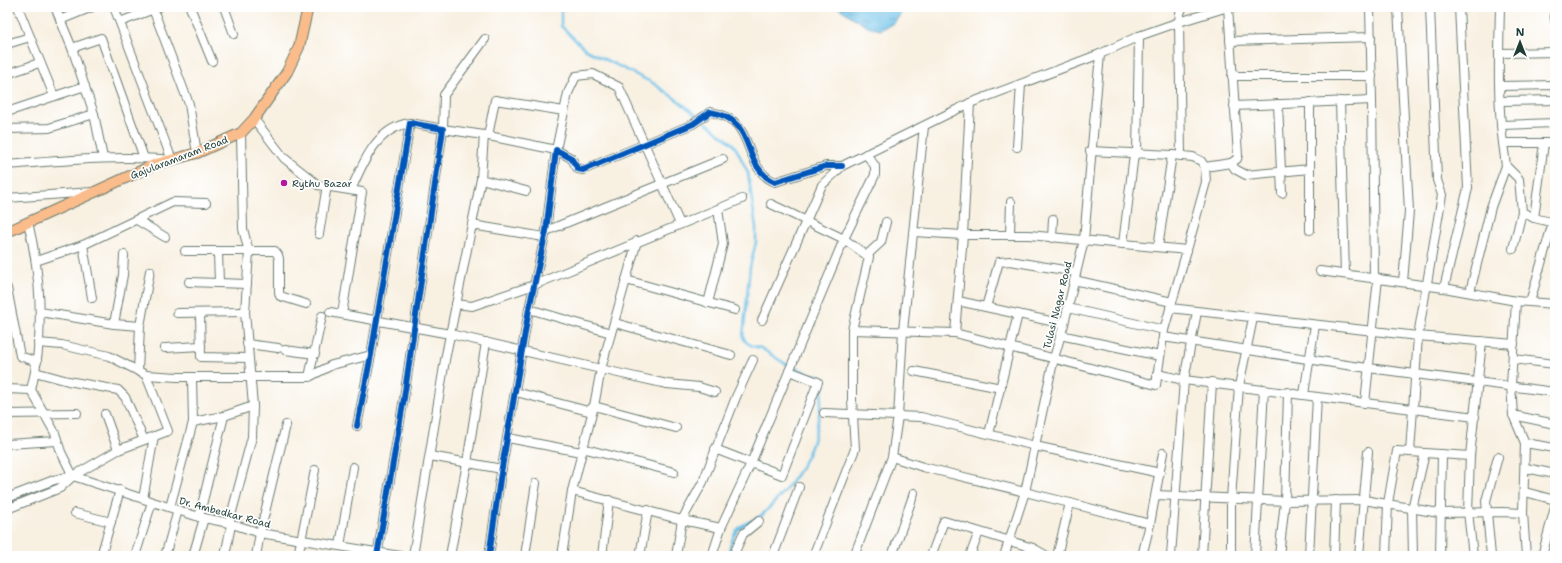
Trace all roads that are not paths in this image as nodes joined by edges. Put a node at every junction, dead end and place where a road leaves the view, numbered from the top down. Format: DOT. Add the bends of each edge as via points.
graph roads {
  1 [pos="18,7"];
  2 [pos="55,7"];
  3 [pos="92,7"];
  4 [pos="114,7"];
  5 [pos="190,7"];
  6 [pos="224,7"];
  7 [pos="308,7"];
  8 [pos="1183,7"];
  9 [pos="1228,7"];
  10 [pos="1248,7"];
  11 [pos="1370,7"];
  12 [pos="1398,7"];
  13 [pos="1430,7"];
  14 [pos="1460,7"];
  15 [pos="1500,7"];
  16 [pos="1554,7"];
  17 [pos="156,8"];
  18 [pos="60,20"];
  19 [pos="1555,20"];
  20 [pos="120,22"];
  21 [pos="1179,22"];
  22 [pos="234,34"];
  23 [pos="1139,36"];
  24 [pos="1371,36"];
  25 [pos="30,37"];
  26 [pos="485,39"];
  27 [pos="1230,41"];
  28 [pos="7,44"];
  29 [pos="72,48"];
  30 [pos="1555,52"];
  31 [pos="1499,53"];
  32 [pos="1100,54"];
  33 [pos="212,61"];
  34 [pos="40,62"];
  35 [pos="7,74"];
  36 [pos="1232,76"];
  37 [pos="1372,76"];
  38 [pos="1021,84"];
  39 [pos="1555,85"];
  40 [pos="85,86"];
  41 [pos="1500,86"];
  42 [pos="54,96"];
  43 [pos="1372,100"];
  44 [pos="1555,100"];
  45 [pos="1340,101"];
  46 [pos="1500,101"];
  47 [pos="1310,102"];
  48 [pos="970,103"];
  49 [pos="1278,104"];
  50 [pos="1234,106"];
  51 [pos="564,111"];
  52 [pos="7,112"];
  53 [pos="94,114"];
  54 [pos="254,119"];
  55 [pos="410,123"];
  56 [pos="1555,123"];
  57 [pos="1501,125"];
  58 [pos="924,126"];
  59 [pos="7,129"];
  60 [pos="443,129"];
  61 [pos="241,133"];
  62 [pos="486,135"];
  63 [pos="1503,143"];
  64 [pos="1544,143"];
  65 [pos="645,144"];
  66 [pos="1555,144"];
  67 [pos="1017,147"];
  68 [pos="556,150"];
  69 [pos="1090,151"];
  70 [pos="197,153"];
  71 [pos="866,154"];
  72 [pos="1135,154"];
  73 [pos="1172,155"];
  74 [pos="1181,156"];
  75 [pos="103,158"];
  76 [pos="144,158"];
  77 [pos="723,159"];
  78 [pos="172,160"];
  79 [pos="1231,163"];
  80 [pos="7,165"];
  81 [pos="842,166"];
  82 [pos="1205,166"];
  83 [pos="1506,166"];
  84 [pos="1310,169"];
  85 [pos="1281,172"];
  86 [pos="481,179"];
  87 [pos="661,184"];
  88 [pos="327,185"];
  89 [pos="351,190"];
  90 [pos="526,191"];
  91 [pos="96,192"];
  92 [pos="1282,193"];
  93 [pos="7,198"];
  94 [pos="742,199"];
  95 [pos="1011,202"];
  96 [pos="206,203"];
  97 [pos="771,204"];
  98 [pos="718,209"];
  99 [pos="1522,212"];
  100 [pos="1053,218"];
  101 [pos="1534,218"];
  102 [pos="137,220"];
  103 [pos="807,221"];
  104 [pos="886,222"];
  105 [pos="1554,222"];
  106 [pos="680,224"];
  107 [pos="28,225"];
  108 [pos="472,225"];
  109 [pos="1310,230"];
  110 [pos="7,232"];
  111 [pos="914,232"];
  112 [pos="319,234"];
  113 [pos="545,234"];
  114 [pos="1010,234"];
  115 [pos="963,235"];
  116 [pos="165,237"];
  117 [pos="7,238"];
  118 [pos="1052,238"];
  119 [pos="844,239"];
  120 [pos="1084,240"];
  121 [pos="637,241"];
  122 [pos="1123,244"];
  123 [pos="83,245"];
  124 [pos="1158,247"];
  125 [pos="1512,249"];
  126 [pos="1187,250"];
  127 [pos="185,251"];
  128 [pos="218,252"];
  129 [pos="249,252"];
  130 [pos="124,255"];
  131 [pos="867,255"];
  132 [pos="36,261"];
  133 [pos="1320,270"];
  134 [pos="150,271"];
  135 [pos="1345,274"];
  136 [pos="1075,276"];
  137 [pos="1376,278"];
  138 [pos="626,280"];
  139 [pos="189,282"];
  140 [pos="1403,282"];
  141 [pos="219,283"];
  142 [pos="247,284"];
  143 [pos="534,285"];
  144 [pos="1428,285"];
  145 [pos="7,288"];
  146 [pos="1444,288"];
  147 [pos="1470,292"];
  148 [pos="92,298"];
  149 [pos="1516,300"];
  150 [pos="958,301"];
  151 [pos="1530,302"];
  152 [pos="708,303"];
  153 [pos="306,304"];
  154 [pos="456,304"];
  155 [pos="1555,304"];
  156 [pos="1171,305"];
  157 [pos="986,307"];
  158 [pos="1068,308"];
  159 [pos="529,309"];
  160 [pos="735,310"];
  161 [pos="40,312"];
  162 [pos="245,312"];
  163 [pos="330,312"];
  164 [pos="1197,312"];
  165 [pos="176,313"];
  166 [pos="200,313"];
  167 [pos="342,314"];
  168 [pos="1018,314"];
  169 [pos="322,316"];
  170 [pos="1253,318"];
  171 [pos="762,320"];
  172 [pos="376,321"];
  173 [pos="615,323"];
  174 [pos="114,324"];
  175 [pos="1064,324"];
  176 [pos="1315,324"];
  177 [pos="140,326"];
  178 [pos="414,329"];
  179 [pos="852,330"];
  180 [pos="903,331"];
  181 [pos="1371,331"];
  182 [pos="611,333"];
  183 [pos="955,333"];
  184 [pos="450,334"];
  185 [pos="1164,334"];
  186 [pos="1060,335"];
  187 [pos="1418,336"];
  188 [pos="1482,341"];
  189 [pos="486,342"];
  190 [pos="38,343"];
  191 [pos="1192,343"];
  192 [pos="247,344"];
  193 [pos="1514,344"];
  194 [pos="201,346"];
  195 [pos="1010,347"];
  196 [pos="165,348"];
  197 [pos="522,350"];
  198 [pos="1247,350"];
  199 [pos="315,354"];
  200 [pos="731,355"];
  201 [pos="371,356"];
  202 [pos="1160,356"];
  203 [pos="248,358"];
  204 [pos="1054,358"];
  205 [pos="1513,359"];
  206 [pos="754,360"];
  207 [pos="1309,360"];
  208 [pos="37,362"];
  209 [pos="1555,364"];
  210 [pos="790,367"];
  211 [pos="1367,368"];
  212 [pos="601,369"];
  213 [pos="138,371"];
  214 [pos="914,371"];
  215 [pos="35,372"];
  216 [pos="1157,374"];
  217 [pos="1416,374"];
  218 [pos="146,375"];
  219 [pos="192,377"];
  220 [pos="309,377"];
  221 [pos="251,378"];
  222 [pos="1184,380"];
  223 [pos="1479,381"];
  224 [pos="1212,382"];
  225 [pos="1511,385"];
  226 [pos="1239,386"];
  227 [pos="1001,388"];
  228 [pos="1264,389"];
  229 [pos="7,390"];
  230 [pos="31,390"];
  231 [pos="516,392"];
  232 [pos="715,392"];
  233 [pos="1288,392"];
  234 [pos="1555,392"];
  235 [pos="1304,394"];
  236 [pos="1317,397"];
  237 [pos="1365,403"];
  238 [pos="253,406"];
  239 [pos="594,406"];
  240 [pos="1413,409"];
  241 [pos="77,413"];
  242 [pos="824,413"];
  243 [pos="7,414"];
  244 [pos="44,414"];
  245 [pos="105,414"];
  246 [pos="854,414"];
  247 [pos="1514,415"];
  248 [pos="224,416"];
  249 [pos="898,416"];
  250 [pos="1475,417"];
  251 [pos="193,422"];
  252 [pos="1555,424"];
  253 [pos="286,425"];
  254 [pos="357,426"];
  255 [pos="676,428"];
  256 [pos="989,434"];
  257 [pos="154,436"];
  258 [pos="508,438"];
  259 [pos="57,440"];
  260 [pos="144,440"];
  261 [pos="1525,443"];
  262 [pos="7,444"];
  263 [pos="1035,446"];
  264 [pos="1555,448"];
  265 [pos="715,449"];
  266 [pos="118,450"];
  267 [pos="581,452"];
  268 [pos="1368,452"];
  269 [pos="1410,452"];
  270 [pos="1163,453"];
  271 [pos="1425,453"];
  272 [pos="1442,454"];
  273 [pos="430,456"];
  274 [pos="1470,456"];
  275 [pos="1498,456"];
  276 [pos="892,457"];
  277 [pos="467,463"];
  278 [pos="751,463"];
  279 [pos="353,467"];
  280 [pos="1526,468"];
  281 [pos="502,469"];
  282 [pos="315,470"];
  283 [pos="674,472"];
  284 [pos="1160,473"];
  285 [pos="1555,474"];
  286 [pos="73,476"];
  287 [pos="536,483"];
  288 [pos="799,487"];
  289 [pos="120,490"];
  290 [pos="572,491"];
  291 [pos="1025,492"];
  292 [pos="1525,492"];
  293 [pos="914,493"];
  294 [pos="1156,495"];
  295 [pos="1175,496"];
  296 [pos="7,498"];
  297 [pos="1204,498"];
  298 [pos="143,499"];
  299 [pos="1231,499"];
  300 [pos="609,500"];
  301 [pos="1312,500"];
  302 [pos="1336,500"];
  303 [pos="1364,500"];
  304 [pos="1555,500"];
  305 [pos="1258,501"];
  306 [pos="152,502"];
  307 [pos="1285,502"];
  308 [pos="1070,503"];
  309 [pos="1388,503"];
  310 [pos="170,507"];
  311 [pos="1555,507"];
  312 [pos="7,509"];
  313 [pos="1412,509"];
  314 [pos="178,510"];
  315 [pos="648,510"];
  316 [pos="1468,512"];
  317 [pos="1488,512"];
  318 [pos="75,513"];
  319 [pos="1439,513"];
  320 [pos="1523,514"];
  321 [pos="201,517"];
  322 [pos="682,520"];
  323 [pos="759,521"];
  324 [pos="111,522"];
  325 [pos="230,524"];
  326 [pos="1150,524"];
  327 [pos="721,528"];
  328 [pos="979,532"];
  329 [pos="260,533"];
  330 [pos="301,539"];
  331 [pos="1009,541"];
  332 [pos="340,546"];
  333 [pos="1033,552"];
  334 [pos="377,554"];
  335 [pos="101,556"];
  336 [pos="135,556"];
  337 [pos="165,556"];
  338 [pos="194,556"];
  339 [pos="225,556"];
  340 [pos="256,556"];
  341 [pos="298,556"];
  342 [pos="400,556"];
  343 [pos="413,556"];
  344 [pos="450,556"];
  345 [pos="489,556"];
  346 [pos="525,556"];
  347 [pos="562,556"];
  348 [pos="602,556"];
  349 [pos="640,556"];
  350 [pos="676,556"];
  351 [pos="712,556"];
  352 [pos="733,556"];
  353 [pos="773,556"];
  354 [pos="813,556"];
  355 [pos="854,556"];
  356 [pos="892,556"];
  357 [pos="931,556"];
  358 [pos="970,556"];
  359 [pos="1004,556"];
  360 [pos="1047,556"];
  361 [pos="1057,556"];
  362 [pos="1142,556"];
  363 [pos="1171,556"];
  364 [pos="1202,556"];
  365 [pos="1231,556"];
  366 [pos="1255,556"];
  367 [pos="1279,556"];
  368 [pos="1309,556"];
  369 [pos="1334,556"];
  370 [pos="1359,556"];
  371 [pos="1386,556"];
  372 [pos="1413,556"];
  373 [pos="1440,556"];
  374 [pos="1473,556"];
  375 [pos="1491,556"];
  376 [pos="1526,556"];
  377 [pos="1542,556"];
  1 -- 25 [label="street"];
  2 -- 18 [label="street"];
  3 -- 18 [label="street"];
  4 -- 20 [label="street"];
  5 -- 33 [label="street"];
  6 -- 22 [label="street"];
  7 -- 54 [label="main road, Gajularamaram Road" via="299,47 288,72"];
  8 -- 21 [label="street"];
  9 -- 10 [label="street"];
  9 -- 21 [label="street"];
  9 -- 27 [label="street"];
  11 -- 24 [label="street"];
  12 -- 140 [label="street" via="1409,211"];
  13 -- 144 [label="street" via="1437,180 1442,195"];
  14 -- 146 [label="street" via="1468,188"];
  15 -- 31 [label="street"];
  16 -- 19 [label="street"];
  17 -- 20 [label="street"];
  17 -- 70 [label="street" via="189,104"];
  18 -- 29 [label="street"];
  20 -- 78 [label="street"];
  21 -- 23 [label="street"];
  21 -- 74 [label="street"];
  23 -- 32 [label="street"];
  23 -- 72 [label="street"];
  24 -- 27 [label="street"];
  24 -- 37 [label="street"];
  25 -- 28 [label="street"];
  25 -- 34 [label="street"];
  26 -- 60 [label="street" via="444,96"];
  27 -- 36 [label="street"];
  29 -- 40 [label="street"];
  29 -- 76 [label="street" via="101,38"];
  30 -- 31 [label="street"];
  31 -- 41 [label="street"];
  32 -- 38 [label="street"];
  32 -- 69 [label="street, Tulasi Nagar Road"];
  34 -- 35 [label="street"];
  34 -- 42 [label="street"];
  36 -- 37 [label="street"];
  36 -- 50 [label="street"];
  37 -- 43 [label="street"];
  38 -- 48 [label="street"];
  38 -- 67 [label="street"];
  39 -- 41 [label="street"];
  40 -- 42 [label="street"];
  40 -- 53 [label="street"];
  41 -- 46 [label="street"];
  42 -- 52 [label="street"];
  43 -- 45 [label="street"];
  43 -- 137 [label="street"];
  44 -- 46 [label="street"];
  45 -- 47 [label="street"];
  45 -- 135 [label="street"];
  46 -- 57 [label="street"];
  47 -- 49 [label="street"];
  47 -- 84 [label="street"];
  48 -- 58 [label="street"];
  48 -- 115 [label="street"];
  49 -- 50 [label="street"];
  49 -- 85 [label="street"];
  50 -- 79 [label="street" via="1238,155"];
  51 -- 62 [label="street" via="496,100"];
  51 -- 65 [label="street" via="568,93 576,76 593,74 619,87"];
  51 -- 68 [label="street"];
  53 -- 59 [label="street" via="49,128"];
  53 -- 75 [label="street"];
  54 -- 61 [label="main road, Gajularamaram Road"];
  54 -- 88 [label="street" via="284,158 318,185"];
  55 -- 60 [label="street"];
  55 -- 89 [label="street" via="397,127 378,141 362,165"];
  55 -- 172 [label="street"];
  56 -- 57 [label="street"];
  57 -- 63 [label="street"];
  58 -- 71 [label="street"];
  58 -- 111 [label="street"];
  60 -- 62 [label="street"];
  60 -- 178 [label="street"];
  61 -- 70 [label="main road, Gajularamaram Road"];
  61 -- 129 [label="street" via="243,229"];
  62 -- 68 [label="street"];
  62 -- 86 [label="street"];
  63 -- 64 [label="street"];
  63 -- 83 [label="street"];
  64 -- 66 [label="street"];
  64 -- 101 [label="street"];
  65 -- 68 [label="street" via="583,170 578,169 571,158"];
  65 -- 81 [label="street" via="693,124 710,112 720,114 740,127 758,170 764,177 775,182 826,166"];
  65 -- 87 [label="street"];
  68 -- 113 [label="street"];
  69 -- 72 [label="street"];
  69 -- 120 [label="street, Tulasi Nagar Road"];
  70 -- 78 [label="main road, Gajularamaram Road"];
  71 -- 81 [label="street"];
  71 -- 119 [label="street" via="875,166 875,175"];
  72 -- 73 [label="street"];
  72 -- 122 [label="street"];
  73 -- 74 [label="street"];
  73 -- 124 [label="street"];
  74 -- 82 [label="street" via="1193,157"];
  75 -- 76 [label="street"];
  75 -- 80 [label="street"];
  76 -- 78 [label="street"];
  77 -- 87 [label="street"];
  78 -- 91 [label="main road, Gajularamaram Road" via="156,164"];
  79 -- 82 [label="street"];
  79 -- 85 [label="street" via="1235,169 1246,175"];
  81 -- 103 [label="street" via="822,186"];
  82 -- 126 [label="street" via="1204,192"];
  83 -- 99 [label="street" via="1519,179"];
  83 -- 147 [label="street" via="1491,207"];
  84 -- 85 [label="street"];
  84 -- 109 [label="street"];
  85 -- 92 [label="street"];
  86 -- 90 [label="street"];
  86 -- 108 [label="street"];
  87 -- 106 [label="street"];
  87 -- 113 [label="street"];
  88 -- 89 [label="street"];
  88 -- 112 [label="street"];
  89 -- 167 [label="street" via="362,192"];
  91 -- 93 [label="street"];
  91 -- 107 [label="main road, Gajularamaram Road" via="86,198 74,200"];
  94 -- 98 [label="street"];
  95 -- 114 [label="street"];
  96 -- 102 [label="street" via="173,202"];
  97 -- 103 [label="street"];
  98 -- 106 [label="street"];
  98 -- 152 [label="street" via="723,244"];
  99 -- 101 [label="street"];
  99 -- 125 [label="street"];
  100 -- 118 [label="street"];
  101 -- 105 [label="street"];
  102 -- 116 [label="street"];
  102 -- 123 [label="street"];
  103 -- 119 [label="street"];
  103 -- 171 [label="street"];
  104 -- 131 [label="street" via="881,242"];
  105 -- 151 [label="street"];
  106 -- 121 [label="street"];
  107 -- 110 [label="main road, Gajularamaram Road"];
  107 -- 117 [label="main road"];
  107 -- 132 [label="street"];
  108 -- 113 [label="street"];
  108 -- 154 [label="street"];
  111 -- 115 [label="street"];
  111 -- 180 [label="street"];
  113 -- 143 [label="street"];
  114 -- 115 [label="street"];
  114 -- 118 [label="street"];
  115 -- 150 [label="street"];
  118 -- 120 [label="street"];
  119 -- 131 [label="street"];
  119 -- 210 [label="street"];
  120 -- 122 [label="street"];
  120 -- 136 [label="street, Tulasi Nagar Road"];
  121 -- 138 [label="street"];
  121 -- 143 [label="street"];
  122 -- 124 [label="street"];
  123 -- 132 [label="street"];
  123 -- 148 [label="street"];
  124 -- 126 [label="street"];
  126 -- 156 [label="street"];
  127 -- 128 [label="street"];
  128 -- 129 [label="street"];
  128 -- 141 [label="street"];
  129 -- 142 [label="street"];
  129 -- 153 [label="street" via="275,251 278,255 280,296"];
  130 -- 174 [label="street"];
  131 -- 179 [label="street" via="869,257"];
  132 -- 161 [label="street"];
  133 -- 135 [label="street"];
  134 -- 177 [label="street"];
  135 -- 137 [label="street"];
  136 -- 156 [label="street"];
  136 -- 157 [label="street" via="999,262"];
  136 -- 158 [label="street, Tulasi Nagar Road"];
  137 -- 140 [label="street"];
  137 -- 181 [label="street"];
  138 -- 152 [label="street"];
  138 -- 173 [label="street"];
  139 -- 141 [label="street"];
  140 -- 144 [label="street"];
  141 -- 142 [label="street"];
  142 -- 162 [label="street"];
  143 -- 154 [label="street" via="472,306"];
  143 -- 159 [label="street"];
  144 -- 146 [label="street"];
  144 -- 187 [label="street"];
  145 -- 208 [label="street" via="20,356"];
  146 -- 147 [label="street"];
  147 -- 149 [label="street"];
  149 -- 151 [label="street"];
  149 -- 193 [label="street"];
  150 -- 157 [label="street"];
  150 -- 183 [label="street"];
  151 -- 155 [label="street"];
  152 -- 160 [label="street"];
  154 -- 184 [label="street"];
  156 -- 164 [label="street"];
  156 -- 185 [label="street"];
  157 -- 168 [label="street"];
  158 -- 175 [label="street, Tulasi Nagar Road"];
  158 -- 185 [label="street"];
  159 -- 182 [label="street"];
  159 -- 197 [label="street"];
  161 -- 174 [label="street"];
  161 -- 190 [label="street"];
  162 -- 166 [label="street"];
  162 -- 192 [label="street"];
  163 -- 167 [label="street"];
  164 -- 170 [label="street"];
  164 -- 191 [label="street"];
  165 -- 166 [label="street"];
  166 -- 194 [label="street"];
  167 -- 172 [label="street"];
  168 -- 175 [label="street"];
  168 -- 195 [label="street"];
  169 -- 199 [label="street"];
  170 -- 176 [label="street"];
  170 -- 198 [label="street"];
  172 -- 178 [label="street"];
  172 -- 201 [label="street"];
  173 -- 182 [label="street"];
  173 -- 200 [label="street"];
  174 -- 177 [label="street"];
  175 -- 186 [label="street, Tulasi Nagar Road"];
  176 -- 181 [label="street"];
  176 -- 207 [label="street"];
  177 -- 213 [label="street"];
  178 -- 184 [label="street"];
  178 -- 334 [label="street"];
  179 -- 180 [label="street"];
  179 -- 246 [label="street"];
  180 -- 183 [label="street"];
  180 -- 249 [label="street"];
  181 -- 187 [label="street"];
  181 -- 211 [label="street"];
  182 -- 212 [label="street"];
  183 -- 195 [label="street"];
  184 -- 189 [label="street"];
  184 -- 273 [label="street"];
  185 -- 191 [label="street"];
  185 -- 202 [label="street"];
  186 -- 202 [label="street"];
  186 -- 204 [label="street, Tulasi Nagar Road"];
  187 -- 188 [label="street"];
  187 -- 217 [label="street"];
  188 -- 193 [label="street"];
  188 -- 223 [label="street"];
  189 -- 197 [label="street"];
  189 -- 277 [label="street"];
  190 -- 208 [label="street"];
  190 -- 213 [label="street" via="62,345 109,356"];
  191 -- 198 [label="street"];
  191 -- 222 [label="street"];
  192 -- 199 [label="street"];
  192 -- 203 [label="street"];
  193 -- 205 [label="street"];
  194 -- 196 [label="street"];
  194 -- 203 [label="street" via="201,358"];
  195 -- 204 [label="street"];
  195 -- 227 [label="street"];
  197 -- 212 [label="street"];
  197 -- 231 [label="street"];
  198 -- 207 [label="street"];
  198 -- 226 [label="street"];
  199 -- 220 [label="street"];
  201 -- 220 [label="street" via="332,365"];
  201 -- 254 [label="street"];
  202 -- 216 [label="street"];
  203 -- 221 [label="street"];
  204 -- 216 [label="street" via="1156,385"];
  204 -- 263 [label="street, Tulasi Nagar Road"];
  205 -- 209 [label="street"];
  205 -- 225 [label="street"];
  206 -- 265 [label="street"];
  207 -- 211 [label="street"];
  207 -- 235 [label="street"];
  208 -- 215 [label="street"];
  210 -- 278 [label="street"];
  210 -- 278 [label="street" via="818,382 782,475"];
  211 -- 217 [label="street"];
  211 -- 237 [label="street"];
  212 -- 232 [label="street"];
  212 -- 239 [label="street"];
  213 -- 218 [label="street"];
  214 -- 227 [label="street"];
  215 -- 230 [label="street"];
  215 -- 260 [label="street" via="118,390 125,397"];
  216 -- 222 [label="street"];
  217 -- 223 [label="street"];
  217 -- 240 [label="street"];
  218 -- 219 [label="street"];
  218 -- 257 [label="street" via="168,431"];
  219 -- 221 [label="street"];
  219 -- 251 [label="street"];
  220 -- 221 [label="street"];
  221 -- 238 [label="street"];
  222 -- 224 [label="street"];
  222 -- 295 [label="street"];
  223 -- 225 [label="street"];
  223 -- 250 [label="street"];
  224 -- 226 [label="street"];
  224 -- 297 [label="street"];
  225 -- 234 [label="street"];
  225 -- 247 [label="street"];
  226 -- 228 [label="street"];
  226 -- 299 [label="street"];
  227 -- 256 [label="street"];
  228 -- 233 [label="street"];
  228 -- 305 [label="street"];
  229 -- 230 [label="street"];
  230 -- 244 [label="street"];
  231 -- 239 [label="street" via="588,411"];
  231 -- 258 [label="street"];
  233 -- 235 [label="street"];
  233 -- 307 [label="street"];
  235 -- 236 [label="street"];
  236 -- 237 [label="street"];
  236 -- 301 [label="street"];
  237 -- 240 [label="street"];
  238 -- 248 [label="street"];
  238 -- 325 [label="street" via="252,437"];
  239 -- 255 [label="street"];
  239 -- 267 [label="street"];
  240 -- 250 [label="street"];
  240 -- 269 [label="street"];
  241 -- 244 [label="street"];
  242 -- 246 [label="street"];
  243 -- 244 [label="street"];
  244 -- 259 [label="street"];
  245 -- 266 [label="street"];
  246 -- 249 [label="street"];
  246 -- 354 [label="street" via="855,449"];
  247 -- 252 [label="street"];
  247 -- 261 [label="street"];
  248 -- 251 [label="street"];
  248 -- 321 [label="street"];
  249 -- 256 [label="street" via="920,417"];
  249 -- 276 [label="street"];
  250 -- 274 [label="street"];
  251 -- 310 [label="street"];
  253 -- 329 [label="street"];
  256 -- 263 [label="street"];
  257 -- 260 [label="street"];
  257 -- 298 [label="street"];
  258 -- 267 [label="street"];
  258 -- 281 [label="street"];
  259 -- 262 [label="street"];
  259 -- 286 [label="street"];
  260 -- 266 [label="street"];
  261 -- 264 [label="street"];
  261 -- 280 [label="street"];
  263 -- 284 [label="street"];
  263 -- 291 [label="street, Tulasi Nagar Road"];
  265 -- 278 [label="street"];
  265 -- 322 [label="street" via="703,482"];
  266 -- 286 [label="street"];
  267 -- 283 [label="street" via="586,449"];
  267 -- 290 [label="street"];
  268 -- 303 [label="street"];
  269 -- 271 [label="street"];
  269 -- 309 [label="street" via="1397,451"];
  270 -- 284 [label="street"];
  271 -- 272 [label="street"];
  271 -- 313 [label="street"];
  272 -- 274 [label="street"];
  272 -- 319 [label="street"];
  273 -- 277 [label="street"];
  273 -- 343 [label="street"];
  274 -- 316 [label="street"];
  275 -- 317 [label="street" via="1486,501"];
  276 -- 291 [label="street"];
  276 -- 355 [label="street"];
  277 -- 281 [label="street"];
  277 -- 344 [label="street"];
  278 -- 327 [label="street"];
  279 -- 332 [label="street"];
  280 -- 285 [label="street"];
  280 -- 292 [label="street"];
  281 -- 345 [label="street"];
  282 -- 330 [label="street"];
  284 -- 294 [label="street"];
  286 -- 289 [label="street, Dr. Ambedkar Road"];
  286 -- 296 [label="street" via="54,480"];
  286 -- 312 [label="street" via="60,488"];
  287 -- 346 [label="street"];
  288 -- 353 [label="street"];
  289 -- 298 [label="street, Dr. Ambedkar Road"];
  289 -- 324 [label="street"];
  290 -- 300 [label="street"];
  290 -- 347 [label="street"];
  291 -- 308 [label="street"];
  291 -- 331 [label="street, Tulasi Nagar Road"];
  292 -- 304 [label="street"];
  292 -- 320 [label="street"];
  293 -- 356 [label="street"];
  294 -- 295 [label="street"];
  294 -- 326 [label="street"];
  295 -- 297 [label="street"];
  295 -- 363 [label="street"];
  297 -- 299 [label="street"];
  297 -- 364 [label="street"];
  298 -- 306 [label="street, Dr. Ambedkar Road"];
  299 -- 305 [label="street"];
  299 -- 365 [label="street"];
  300 -- 315 [label="street"];
  300 -- 348 [label="street"];
  301 -- 302 [label="street"];
  301 -- 307 [label="street"];
  301 -- 368 [label="street"];
  302 -- 303 [label="street"];
  302 -- 369 [label="street"];
  303 -- 309 [label="street"];
  303 -- 370 [label="street"];
  305 -- 307 [label="street"];
  305 -- 366 [label="street"];
  306 -- 310 [label="street, Dr. Ambedkar Road"];
  306 -- 336 [label="street"];
  307 -- 367 [label="street"];
  308 -- 326 [label="street"];
  308 -- 361 [label="street"];
  309 -- 313 [label="street"];
  309 -- 371 [label="street"];
  310 -- 314 [label="street, Dr. Ambedkar Road"];
  311 -- 377 [label="street"];
  313 -- 319 [label="street"];
  313 -- 372 [label="street"];
  314 -- 321 [label="street, Dr. Ambedkar Road"];
  314 -- 337 [label="street"];
  315 -- 322 [label="street"];
  315 -- 349 [label="street"];
  316 -- 317 [label="street"];
  316 -- 319 [label="street"];
  316 -- 374 [label="street"];
  317 -- 320 [label="street"];
  317 -- 375 [label="street"];
  318 -- 324 [label="street"];
  319 -- 373 [label="street"];
  320 -- 376 [label="street"];
  321 -- 325 [label="street, Dr. Ambedkar Road"];
  321 -- 338 [label="street"];
  322 -- 327 [label="street"];
  322 -- 350 [label="street"];
  323 -- 352 [label="street" via="743,534"];
  324 -- 335 [label="street"];
  325 -- 329 [label="street, Dr. Ambedkar Road"];
  325 -- 339 [label="street"];
  326 -- 362 [label="street"];
  327 -- 351 [label="street"];
  328 -- 331 [label="street"];
  328 -- 357 [label="street" via="944,521"];
  328 -- 358 [label="street"];
  329 -- 330 [label="street, Dr. Ambedkar Road"];
  329 -- 340 [label="street"];
  330 -- 332 [label="street, Dr. Ambedkar Road"];
  330 -- 341 [label="street"];
  331 -- 333 [label="street"];
  331 -- 359 [label="street, Tulasi Nagar Road"];
  332 -- 334 [label="street, Dr. Ambedkar Road"];
  333 -- 360 [label="street"];
  334 -- 342 [label="street, Dr. Ambedkar Road"];
}
